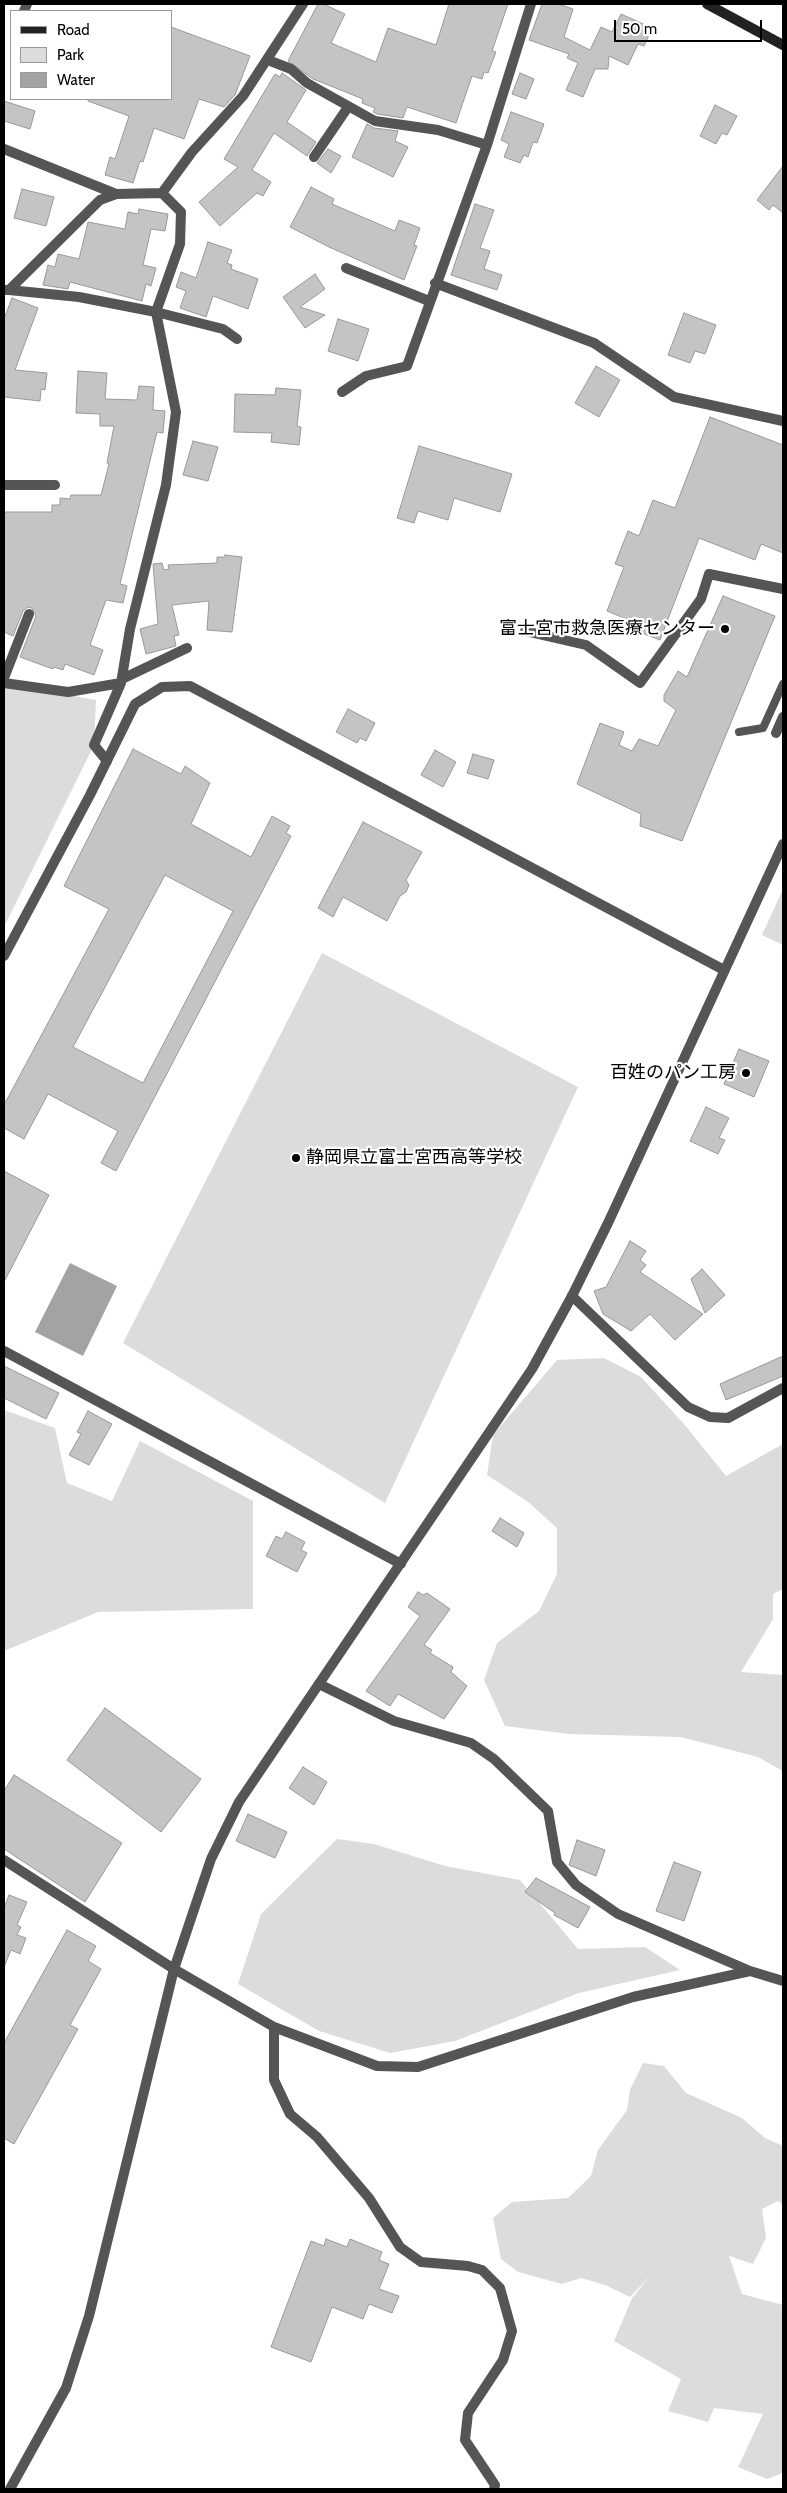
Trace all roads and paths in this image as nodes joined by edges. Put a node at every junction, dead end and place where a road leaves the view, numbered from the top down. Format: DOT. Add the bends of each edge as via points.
graph roads {
  1 [pos="303,4"];
  2 [pos="531,4"];
  3 [pos="707,4"];
  4 [pos="783,45"];
  5 [pos="268,60"];
  6 [pos="348,107"];
  7 [pos="486,145"];
  8 [pos="4,149"];
  9 [pos="314,157"];
  10 [pos="162,193"];
  11 [pos="116,194"];
  12 [pos="346,268"];
  13 [pos="435,283"];
  14 [pos="6,290"];
  15 [pos="429,301"];
  16 [pos="156,312"];
  17 [pos="236,339"];
  18 [pos="342,392"];
  19 [pos="783,421"];
  20 [pos="55,485"];
  21 [pos="4,486"];
  22 [pos="783,589"];
  23 [pos="28,614"];
  24 [pos="525,631"];
  25 [pos="187,648"];
  26 [pos="4,678"];
  27 [pos="122,681"];
  28 [pos="4,683"];
  29 [pos="783,684"];
  30 [pos="783,717"];
  31 [pos="739,732"];
  32 [pos="776,733"];
  33 [pos="107,761"];
  34 [pos="783,844"];
  35 [pos="4,956"];
  36 [pos="724,970"];
  37 [pos="572,1296"];
  38 [pos="4,1351"];
  39 [pos="783,1388"];
  40 [pos="401,1564"];
  41 [pos="319,1684"];
  42 [pos="4,1860"];
  43 [pos="174,1969"];
  44 [pos="750,1971"];
  45 [pos="783,1981"];
  46 [pos="274,2027"];
  47 [pos="10,2489"];
  48 [pos="494,2489"];
  1 -- 5 [label="street"];
  2 -- 7 [label="street"];
  3 -- 4 [label="main road"];
  5 -- 6 [label="street" via="290,70"];
  5 -- 10 [label="street" via="243,96 192,152"];
  6 -- 7 [label="street" via="375,121 438,130"];
  6 -- 9 [label="street"];
  7 -- 13 [label="street"];
  8 -- 11 [label="street"];
  10 -- 11 [label="street"];
  10 -- 16 [label="street" via="181,212 180,244"];
  11 -- 14 [label="street" via="100,200"];
  12 -- 15 [label="street"];
  13 -- 15 [label="street"];
  13 -- 19 [label="street" via="594,343 674,397"];
  14 -- 16 [label="street" via="79,297"];
  15 -- 18 [label="street" via="407,366 366,376"];
  16 -- 17 [label="street" via="223,329"];
  16 -- 27 [label="street" via="176,412 166,485 130,629"];
  20 -- 21 [label="street"];
  22 -- 24 [label="street" via="709,574 702,599 640,683 586,645"];
  23 -- 26 [label="street"];
  25 -- 27 [label="street"];
  27 -- 28 [label="street" via="68,692"];
  27 -- 33 [label="street" via="94,745"];
  29 -- 31 [label="lane" via="762,728"];
  30 -- 32 [label="street"];
  33 -- 35 [label="street"];
  33 -- 36 [label="street" via="135,704 162,687 190,686"];
  34 -- 36 [label="street"];
  36 -- 37 [label="street"];
  37 -- 39 [label="street" via="688,1407 710,1417 728,1418"];
  37 -- 40 [label="street" via="532,1369"];
  38 -- 40 [label="street"];
  40 -- 41 [label="street"];
  41 -- 43 [label="street" via="240,1802 211,1859"];
  41 -- 44 [label="street" via="394,1721 471,1743 494,1759 548,1811 557,1862 576,1885 618,1914"];
  42 -- 43 [label="street"];
  43 -- 46 [label="street"];
  43 -- 47 [label="street" via="89,2316 66,2388"];
  44 -- 45 [label="street"];
  44 -- 46 [label="street" via="633,1997 418,2067 377,2066"];
  46 -- 48 [label="street" via="274,2080 290,2114 317,2137 369,2198 400,2247 421,2262 482,2270 500,2288 512,2331 503,2360 468,2413 465,2440 495,2485"];
}
